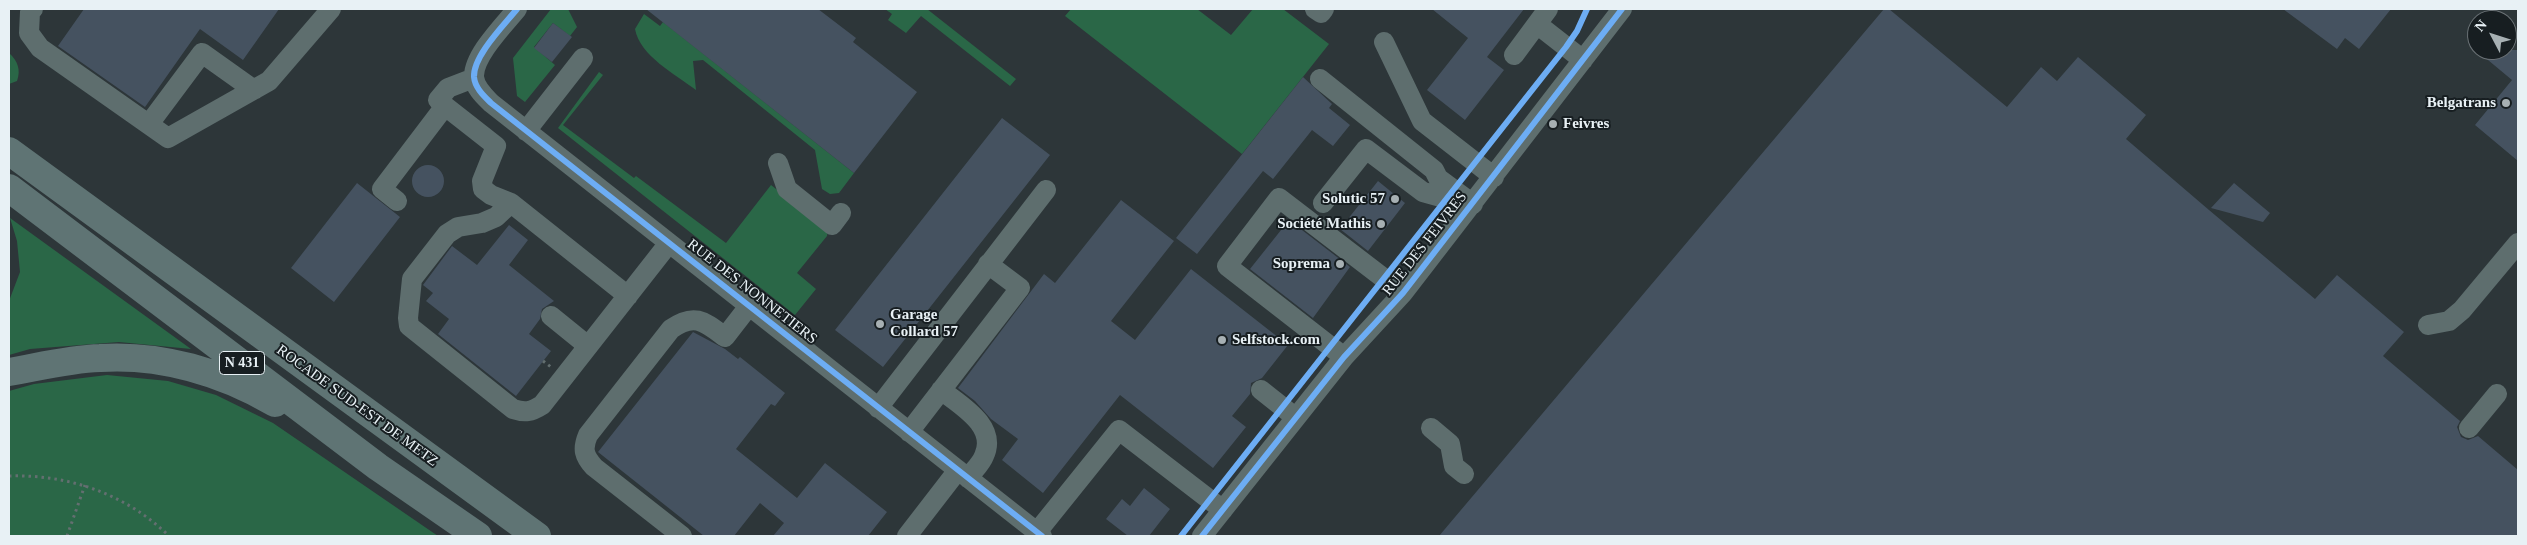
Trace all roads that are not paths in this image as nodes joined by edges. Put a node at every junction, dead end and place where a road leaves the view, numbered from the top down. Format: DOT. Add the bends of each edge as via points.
graph roads {
  1 [pos="329,9"];
  2 [pos="518,9"];
  3 [pos="1316,9"];
  4 [pos="1324,9"];
  5 [pos="29,10"];
  6 [pos="1617,16"];
  7 [pos="1542,17"];
  8 [pos="1384,42"];
  9 [pos="1514,54"];
  10 [pos="583,58"];
  11 [pos="1583,60"];
  12 [pos="474,78"];
  13 [pos="1320,79"];
  14 [pos="254,90"];
  15 [pos="445,106"];
  16 [pos="149,124"];
  17 [pos="526,131"];
  18 [pos="9,142"];
  19 [pos="9,151"];
  20 [pos="778,163"];
  21 [pos="1494,177"];
  22 [pos="46,180"];
  23 [pos="9,188"];
  24 [pos="1046,190"];
  25 [pos="397,201"];
  26 [pos="510,203"];
  27 [pos="1323,203"];
  28 [pos="1468,210"];
  29 [pos="841,214"];
  30 [pos="669,243"];
  31 [pos="2518,243"];
  32 [pos="988,264"];
  33 [pos="1403,293"];
  34 [pos="628,296"];
  35 [pos="749,306"];
  36 [pos="551,316"];
  37 [pos="2428,325"];
  38 [pos="588,346"];
  39 [pos="1344,357"];
  40 [pos="9,372"];
  41 [pos="941,390"];
  42 [pos="1261,390"];
  43 [pos="2497,394"];
  44 [pos="878,408"];
  45 [pos="1296,417"];
  46 [pos="1431,428"];
  47 [pos="2469,428"];
  48 [pos="909,432"];
  49 [pos="378,467"];
  50 [pos="963,474"];
  51 [pos="1464,474"];
  52 [pos="1223,510"];
  53 [pos="527,530"];
  54 [pos="1040,534"];
  55 [pos="478,536"];
  56 [pos="545,536"];
  57 [pos="682,536"];
  58 [pos="907,536"];
  59 [pos="1202,536"];
  1 -- 14 [label="street" via="269,81"];
  2 -- 12 [label="street" via="482,53"];
  3 -- 4 [label="street" via="1320,13"];
  5 -- 16 [label="street" via="29,33 40,48"];
  6 -- 11 [label="street, RUE DES FEIVRES"];
  7 -- 9 [label="street"];
  7 -- 11 [label="street"];
  8 -- 21 [label="street" via="1422,120"];
  10 -- 17 [label="street"];
  11 -- 21 [label="street, RUE DES FEIVRES"];
  12 -- 15 [label="street" via="448,88 438,100"];
  12 -- 17 [label="street, RUE DES NONNETIERS" via="479,90 491,103"];
  13 -- 28 [label="street" via="1434,170"];
  14 -- 16 [label="street" via="168,138"];
  14 -- 16 [label="street" via="202,52"];
  15 -- 25 [label="street" via="382,189"];
  15 -- 26 [label="street" via="496,146 482,181 483,189"];
  17 -- 30 [label="street, RUE DES NONNETIERS"];
  18 -- 22 [label="highway"];
  19 -- 22 [label="highway, ROCADE SUD-EST DE METZ / N 431"];
  20 -- 29 [label="street" via="787,189 832,225"];
  21 -- 28 [label="street, RUE DES FEIVRES"];
  22 -- 53 [label="highway, ROCADE SUD-EST DE METZ / N 431"];
  23 -- 49 [label="highway, N 431"];
  24 -- 32 [label="street"];
  26 -- 34 [label="street"];
  26 -- 38 [label="street" via="496,217 458,227 447,234 412,279 409,326 513,408 526,412 542,405"];
  27 -- 28 [label="street" via="1366,149 1423,192"];
  28 -- 33 [label="street, RUE DES FEIVRES"];
  30 -- 34 [label="street"];
  30 -- 35 [label="street, RUE DES NONNETIERS"];
  31 -- 37 [label="street" via="2462,310 2449,321"];
  32 -- 41 [label="street" via="1020,288"];
  32 -- 44 [label="street"];
  33 -- 39 [label="street, RUE DES FEIVRES"];
  33 -- 39 [label="street" via="1279,198 1227,266"];
  34 -- 38 [label="street"];
  35 -- 44 [label="street, RUE DES NONNETIERS"];
  35 -- 57 [label="street" via="725,337 704,321 693,319 672,329 588,435 584,446 586,458 594,467"];
  36 -- 38 [label="street"];
  39 -- 45 [label="street, RUE DES FEIVRES"];
  40 -- 49 [label="highway" via="100,358 152,360 200,369 261,395"];
  41 -- 48 [label="street"];
  41 -- 50 [label="street" via="979,419 986,437 985,455"];
  42 -- 45 [label="street"];
  43 -- 47 [label="street"];
  44 -- 48 [label="street, RUE DES NONNETIERS"];
  45 -- 52 [label="street, RUE DES FEIVRES"];
  46 -- 51 [label="street" via="1450,444 1454,466"];
  48 -- 50 [label="street, RUE DES NONNETIERS"];
  49 -- 55 [label="highway, N 431"];
  50 -- 54 [label="street, RUE DES NONNETIERS"];
  50 -- 58 [label="street"];
  52 -- 54 [label="street" via="1119,430"];
  52 -- 59 [label="street, RUE DES FEIVRES"];
  53 -- 56 [label="highway, ROCADE SUD-EST DE METZ"];
}
